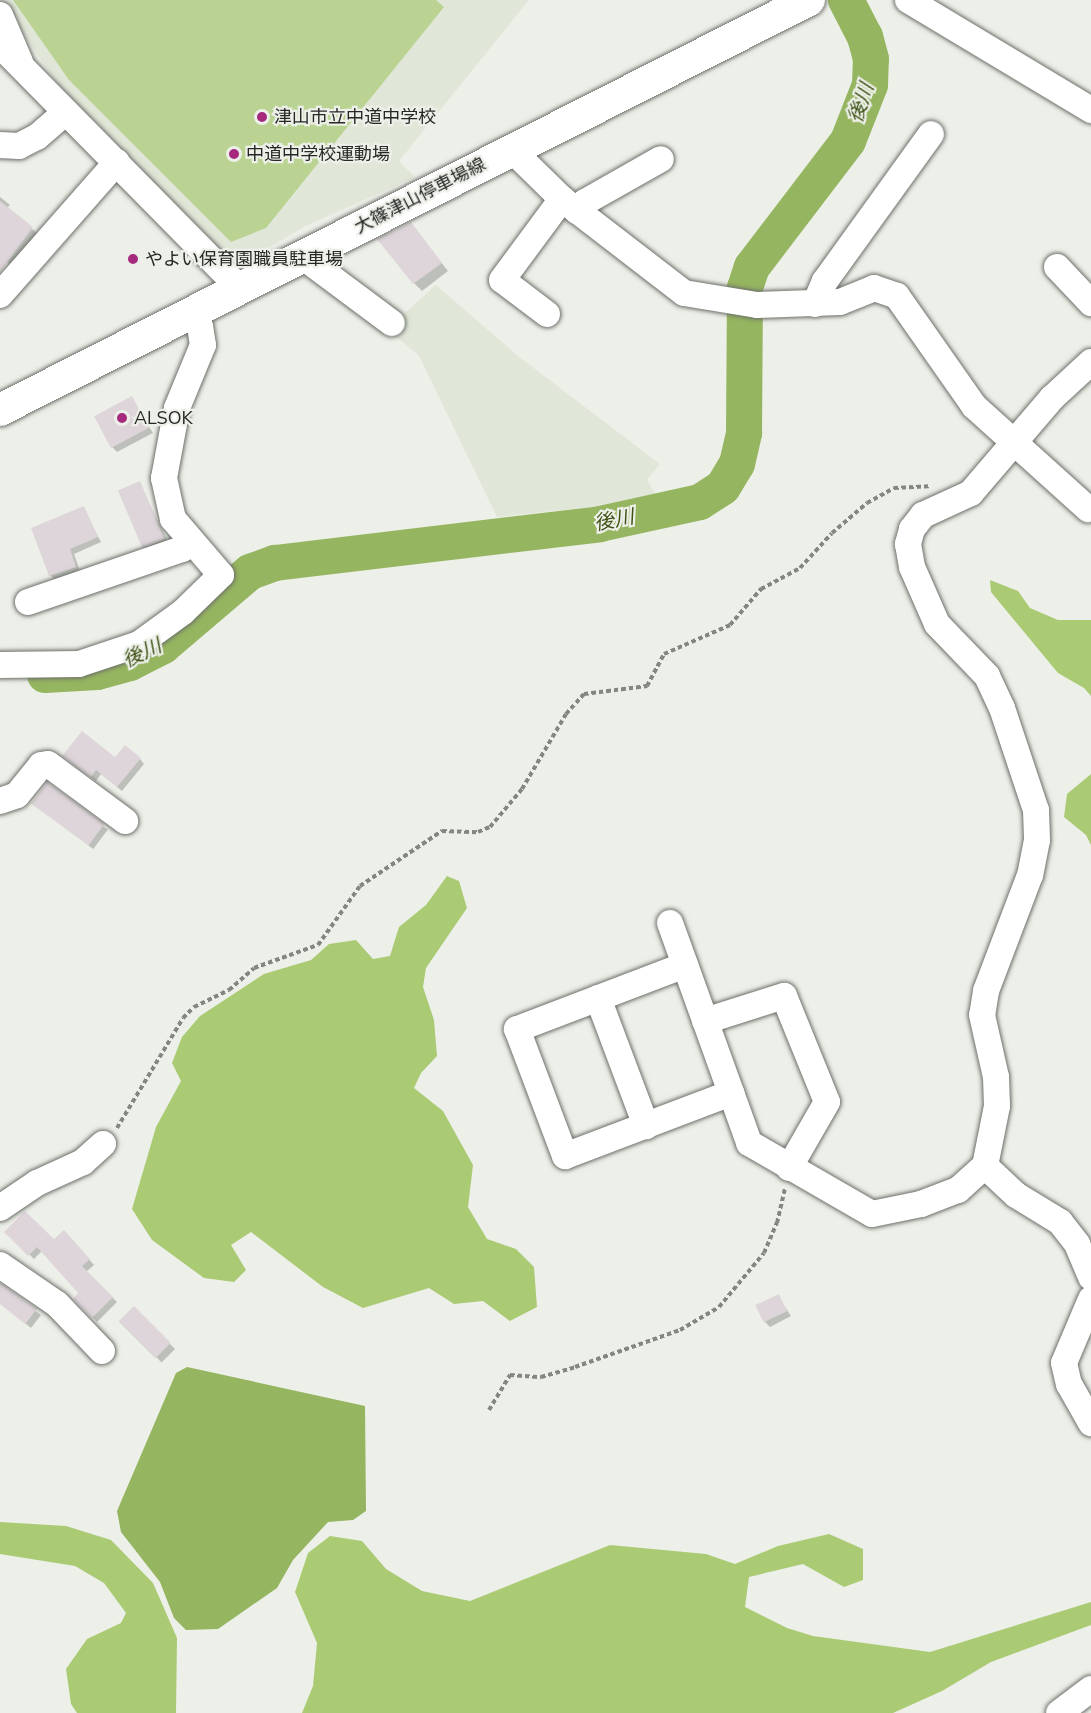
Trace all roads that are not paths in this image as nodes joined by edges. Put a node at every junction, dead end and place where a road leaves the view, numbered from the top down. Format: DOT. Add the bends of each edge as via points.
graph roads {
  1 [pos="809,0"];
  2 [pos="908,0"];
  3 [pos="0,15"];
  4 [pos="0,45"];
  5 [pos="22,68"];
  6 [pos="1091,111"];
  7 [pos="66,112"];
  8 [pos="931,134"];
  9 [pos="0,145"];
  10 [pos="512,150"];
  11 [pos="661,159"];
  12 [pos="117,162"];
  13 [pos="570,205"];
  14 [pos="302,256"];
  15 [pos="1057,267"];
  16 [pos="240,288"];
  17 [pos="0,294"];
  18 [pos="1091,303"];
  19 [pos="815,304"];
  20 [pos="191,312"];
  21 [pos="547,314"];
  22 [pos="392,323"];
  23 [pos="1091,362"];
  24 [pos="0,410"];
  25 [pos="1013,442"];
  26 [pos="1088,509"];
  27 [pos="190,541"];
  28 [pos="28,602"];
  29 [pos="0,665"];
  30 [pos="0,801"];
  31 [pos="125,821"];
  32 [pos="670,923"];
  33 [pos="685,965"];
  34 [pos="598,998"];
  35 [pos="705,1021"];
  36 [pos="731,1093"];
  37 [pos="646,1126"];
  38 [pos="103,1144"];
  39 [pos="986,1166"];
  40 [pos="789,1168"];
  41 [pos="0,1208"];
  42 [pos="0,1265"];
  43 [pos="1091,1277"];
  44 [pos="1091,1299"];
  45 [pos="102,1351"];
  46 [pos="1091,1423"];
  47 [pos="1091,1689"];
  48 [pos="1059,1713"];
  1 -- 10 [label="main road, 大篠津山停車場線"];
  2 -- 6 [label="street"];
  3 -- 5 [label="street"];
  4 -- 5 [label="street"];
  5 -- 7 [label="street"];
  7 -- 9 [label="street" via="37,137 19,146"];
  7 -- 12 [label="street"];
  8 -- 19 [label="street" via="825,281"];
  10 -- 13 [label="street"];
  10 -- 14 [label="main road, 大篠津山停車場線"];
  11 -- 13 [label="street" via="585,202"];
  12 -- 16 [label="street"];
  12 -- 17 [label="street"];
  13 -- 19 [label="street" via="684,293 745,304"];
  13 -- 21 [label="street" via="502,280"];
  14 -- 16 [label="main road, 大篠津山停車場線"];
  14 -- 22 [label="street"];
  15 -- 18 [label="street"];
  16 -- 20 [label="main road, 大篠津山停車場線"];
  19 -- 25 [label="street" via="840,302 874,288 897,296 910,308 974,406"];
  20 -- 24 [label="main road, 大篠津山停車場線"];
  20 -- 27 [label="street" via="200,327 203,345 177,408 164,477 173,519"];
  23 -- 25 [label="street"];
  25 -- 26 [label="street"];
  25 -- 39 [label="street" via="971,493 923,515 912,529 908,544 912,567 937,624 987,676 1036,810 1037,840 1030,875 986,991 982,1015 996,1077 997,1106"];
  27 -- 28 [label="street" via="182,549"];
  27 -- 29 [label="street" via="215,563 221,574 163,629 140,644 79,664"];
  30 -- 31 [label="street" via="17,795 41,765 48,764"];
  32 -- 33 [label="street"];
  33 -- 34 [label="street"];
  33 -- 35 [label="street"];
  34 -- 37 [label="street"];
  34 -- 37 [label="street" via="517,1029 565,1156"];
  35 -- 36 [label="street"];
  35 -- 40 [label="street" via="784,996 827,1102"];
  36 -- 37 [label="street"];
  36 -- 40 [label="street" via="748,1143"];
  38 -- 41 [label="street" via="83,1162 37,1183"];
  39 -- 40 [label="street" via="958,1190 921,1204 872,1214"];
  39 -- 43 [label="street" via="992,1177 1060,1222 1077,1244"];
  42 -- 45 [label="street" via="57,1304"];
  44 -- 46 [label="street" via="1064,1363 1069,1384"];
  47 -- 48 [label="street"];
}
